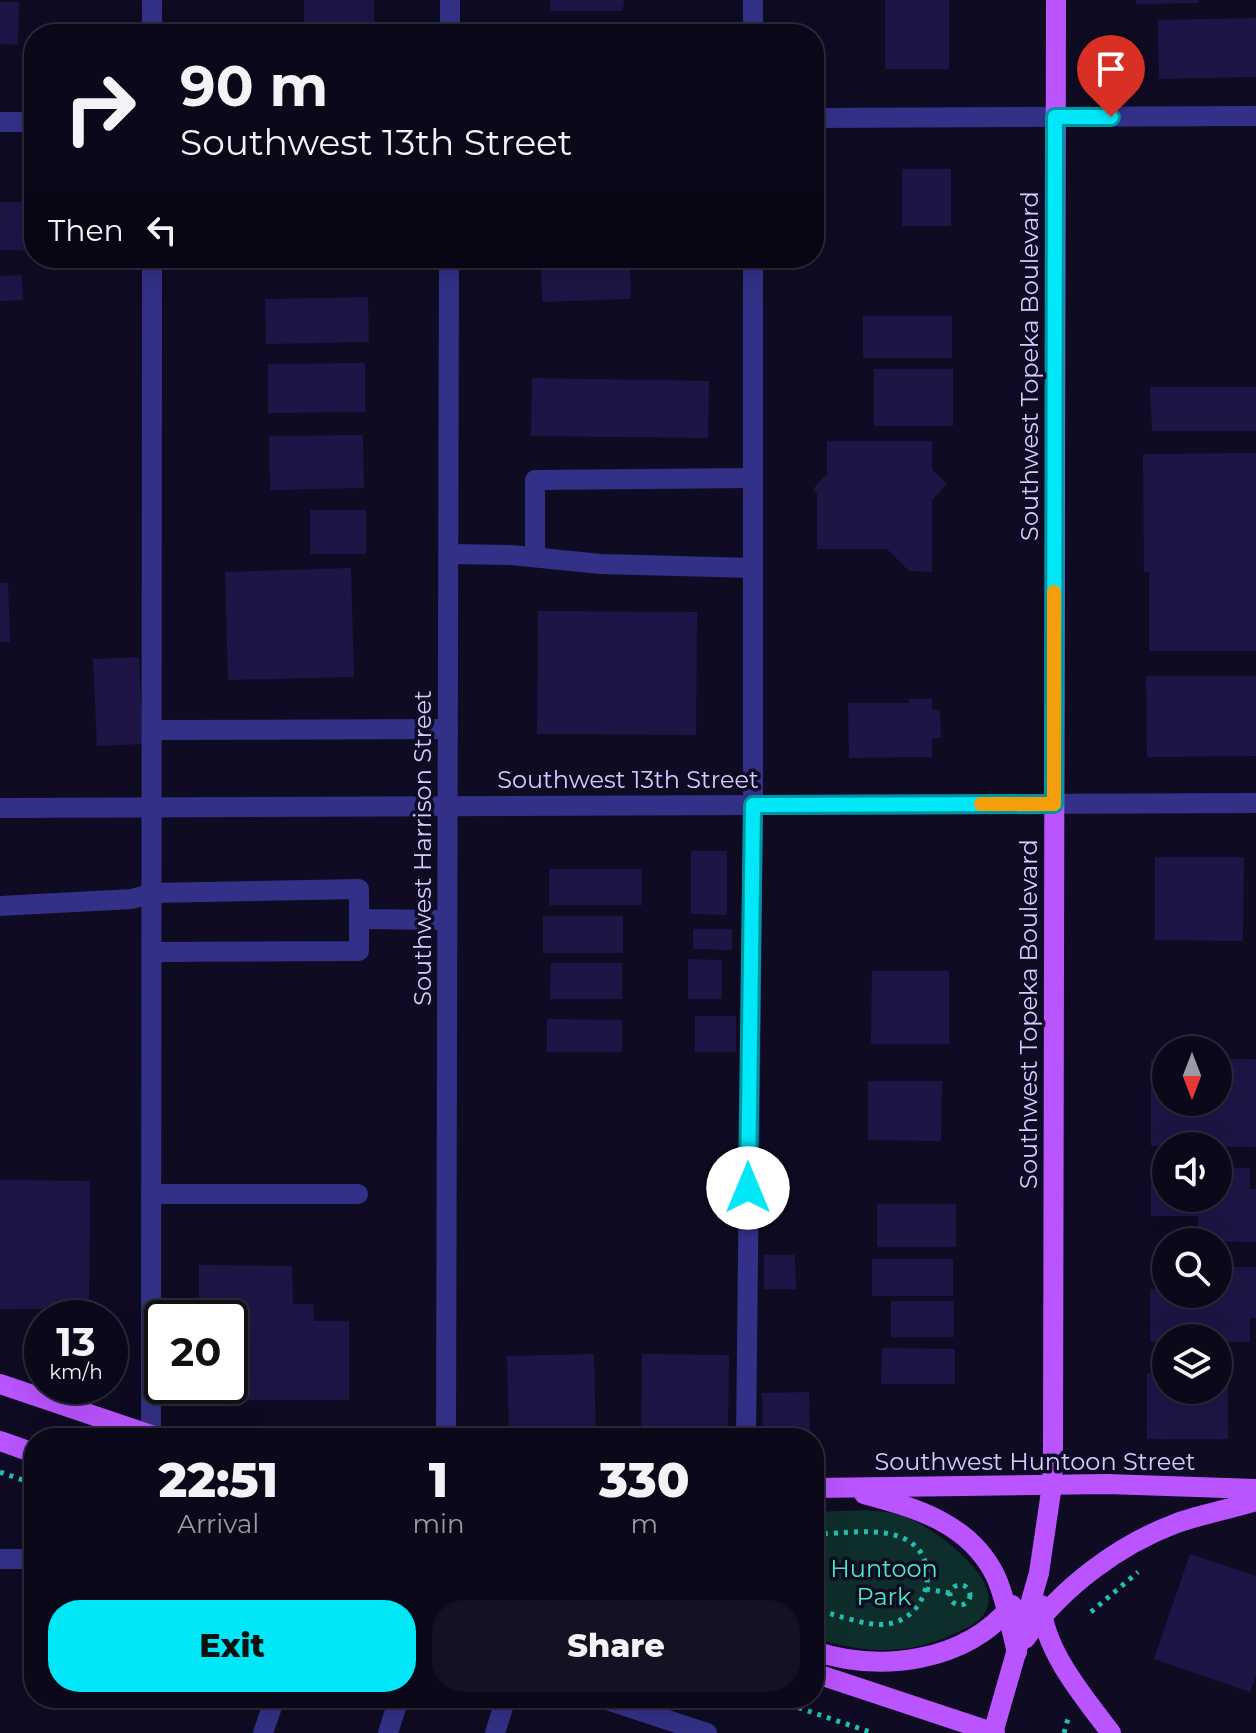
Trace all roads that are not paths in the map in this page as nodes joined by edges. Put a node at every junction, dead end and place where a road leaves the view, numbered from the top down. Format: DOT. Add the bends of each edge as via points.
graph roads {
  1 [pos="152,0"];
  2 [pos="450,0"];
  3 [pos="753,0"];
  4 [pos="1056,0"];
  5 [pos="152,24"];
  6 [pos="450,24"];
  7 [pos="753,24"];
  8 [pos="1256,116"];
  9 [pos="1055,117"];
  10 [pos="824,118"];
  11 [pos="0,122"];
  12 [pos="24,122"];
  13 [pos="152,268"];
  14 [pos="449,268"];
  15 [pos="753,268"];
  16 [pos="753,478"];
  17 [pos="449,554"];
  18 [pos="535,557"];
  19 [pos="753,568"];
  20 [pos="448,729"];
  21 [pos="152,730"];
  22 [pos="1256,803"];
  23 [pos="1054,804"];
  24 [pos="753,805"];
  25 [pos="448,806"];
  26 [pos="152,807"];
  27 [pos="0,808"];
  28 [pos="152,893"];
  29 [pos="0,906"];
  30 [pos="359,919"];
  31 [pos="447,920"];
  32 [pos="152,952"];
  33 [pos="151,1194"];
  34 [pos="358,1194"];
  35 [pos="0,1384"];
  36 [pos="131,1428"];
  37 [pos="155,1428"];
  38 [pos="446,1428"];
  39 [pos="746,1428"];
  40 [pos="0,1441"];
  41 [pos="24,1449"];
  42 [pos="1052,1485"];
  43 [pos="824,1488"];
  44 [pos="842,1488"];
  45 [pos="1256,1489"];
  46 [pos="1256,1501"];
  47 [pos="0,1559"];
  48 [pos="24,1559"];
  49 [pos="1039,1573"];
  50 [pos="1006,1612"];
  51 [pos="1042,1615"];
  52 [pos="1017,1652"];
  53 [pos="824,1654"];
  54 [pos="824,1676"];
  55 [pos="272,1708"];
  56 [pos="396,1708"];
  57 [pos="503,1708"];
  58 [pos="631,1708"];
  59 [pos="263,1733"];
  60 [pos="388,1733"];
  61 [pos="495,1733"];
  62 [pos="707,1733"];
  63 [pos="994,1733"];
  64 [pos="1111,1733"];
  1 -- 5 [label="street"];
  2 -- 6 [label="street"];
  3 -- 7 [label="street"];
  4 -- 9 [label="main road, Southwest Topeka Boulevard"];
  8 -- 9 [label="street"];
  9 -- 10 [label="street"];
  9 -- 23 [label="main road, Southwest Topeka Boulevard"];
  11 -- 12 [label="street"];
  13 -- 21 [label="street"];
  14 -- 17 [label="street, Southwest Harrison Street"];
  15 -- 16 [label="street"];
  16 -- 18 [label="street" via="535,480"];
  16 -- 19 [label="street"];
  17 -- 18 [label="street"];
  17 -- 20 [label="street, Southwest Harrison Street"];
  18 -- 19 [label="street"];
  19 -- 24 [label="street"];
  20 -- 21 [label="street"];
  20 -- 25 [label="street, Southwest Harrison Street"];
  21 -- 26 [label="street"];
  22 -- 23 [label="street, Southwest 13th Street"];
  23 -- 24 [label="street, Southwest 13th Street"];
  23 -- 42 [label="main road, Southwest Topeka Boulevard"];
  24 -- 25 [label="street, Southwest 13th Street"];
  24 -- 39 [label="street"];
  25 -- 26 [label="street, Southwest 13th Street"];
  25 -- 31 [label="street, Southwest Harrison Street"];
  26 -- 27 [label="street, Southwest 13th Street"];
  26 -- 28 [label="street"];
  28 -- 29 [label="street" via="132,899"];
  28 -- 30 [label="street" via="359,889"];
  28 -- 32 [label="street"];
  30 -- 31 [label="street"];
  30 -- 32 [label="street" via="359,951"];
  31 -- 38 [label="street, Southwest Harrison Street"];
  32 -- 33 [label="street"];
  33 -- 34 [label="street"];
  33 -- 37 [label="street"];
  35 -- 36 [label="main road"];
  40 -- 41 [label="main road"];
  42 -- 44 [label="main road, Southwest Huntoon Street"];
  42 -- 45 [label="main road, Southwest Huntoon Street"];
  42 -- 49 [label="main road, Southwest Topeka Boulevard"];
  43 -- 44 [label="main road, Southwest Huntoon Street"];
  44 -- 50 [label="main road" via="949,1525 976,1546 996,1578"];
  46 -- 51 [label="main road" via="1176,1524 1122,1550"];
  47 -- 48 [label="street"];
  49 -- 50 [label="main road"];
  49 -- 51 [label="main road"];
  49 -- 52 [label="main road, Southwest Topeka Boulevard"];
  50 -- 52 [label="main road"];
  50 -- 53 [label="main road" via="975,1637 943,1653 890,1663"];
  51 -- 52 [label="main road"];
  51 -- 64 [label="main road" via="1076,1686"];
  52 -- 63 [label="main road, Southwest Topeka Boulevard"];
  54 -- 63 [label="main road"];
  55 -- 59 [label="street"];
  56 -- 60 [label="street"];
  57 -- 61 [label="street"];
  58 -- 62 [label="street"];
}
